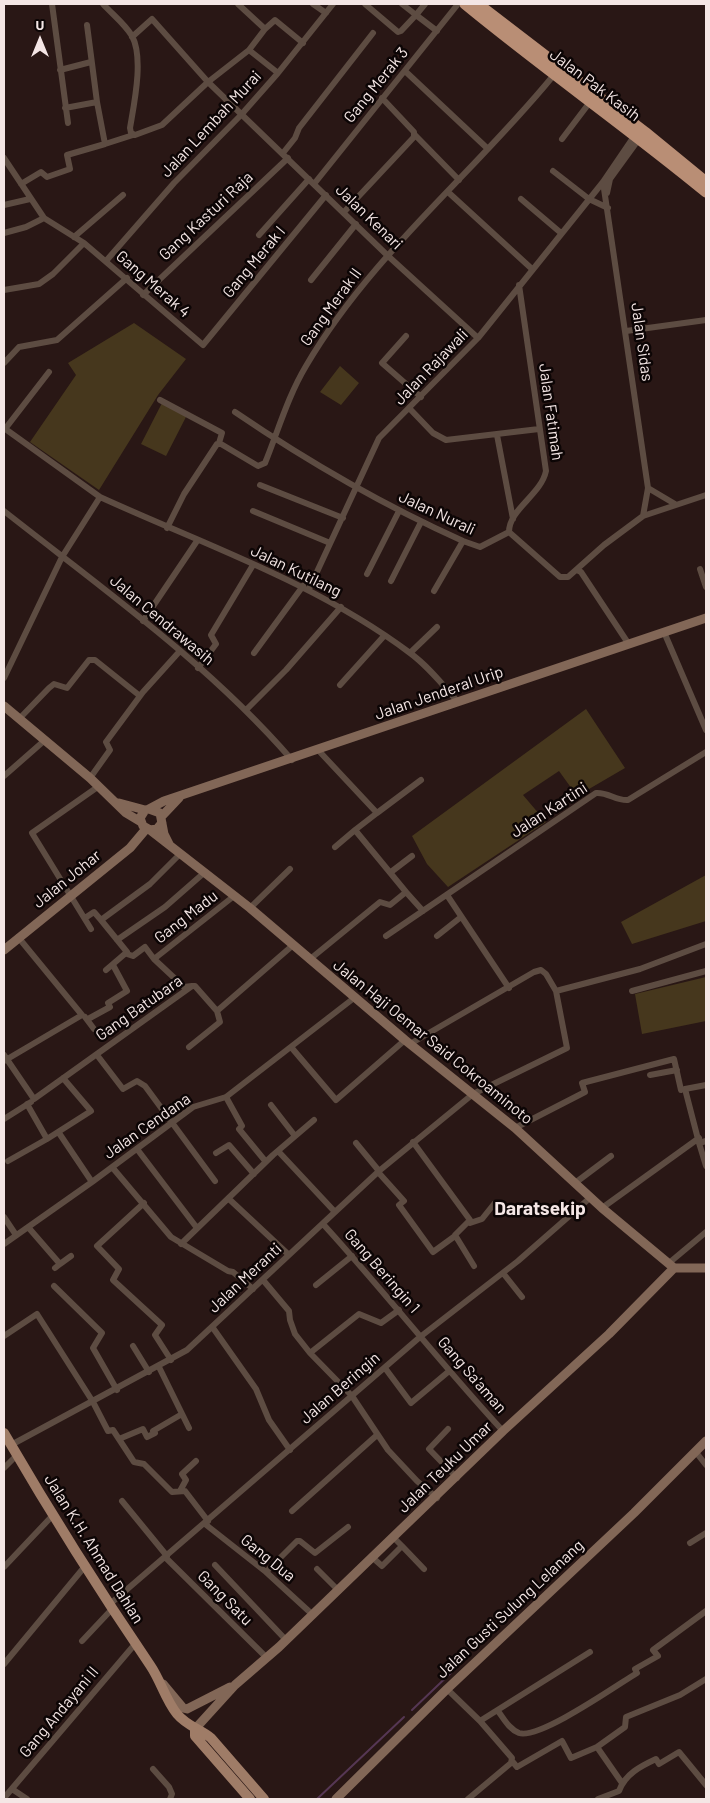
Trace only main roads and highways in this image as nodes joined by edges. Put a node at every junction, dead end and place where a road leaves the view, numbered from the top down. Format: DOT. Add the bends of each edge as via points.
graph roads {
  1 [pos="465,4"];
  2 [pos="478,4"];
  3 [pos="706,182"];
  4 [pos="706,192"];
  5 [pos="4,1433"];
  6 [pos="195,1729"];
  7 [pos="250,1799"];
  8 [pos="264,1799"];
  1 -- 4 [label="highway, Jalan Pak Kasih" via="553,76"];
  2 -- 3 [label="highway, Jalan Pak Kasih"];
  5 -- 6 [label="main road, Jalan K.H. Ahmad Dahlan" via="160,1680 164,1694 177,1714"];
  6 -- 7 [label="main road" via="195,1736"];
  6 -- 8 [label="main road" via="210,1738"];
}
